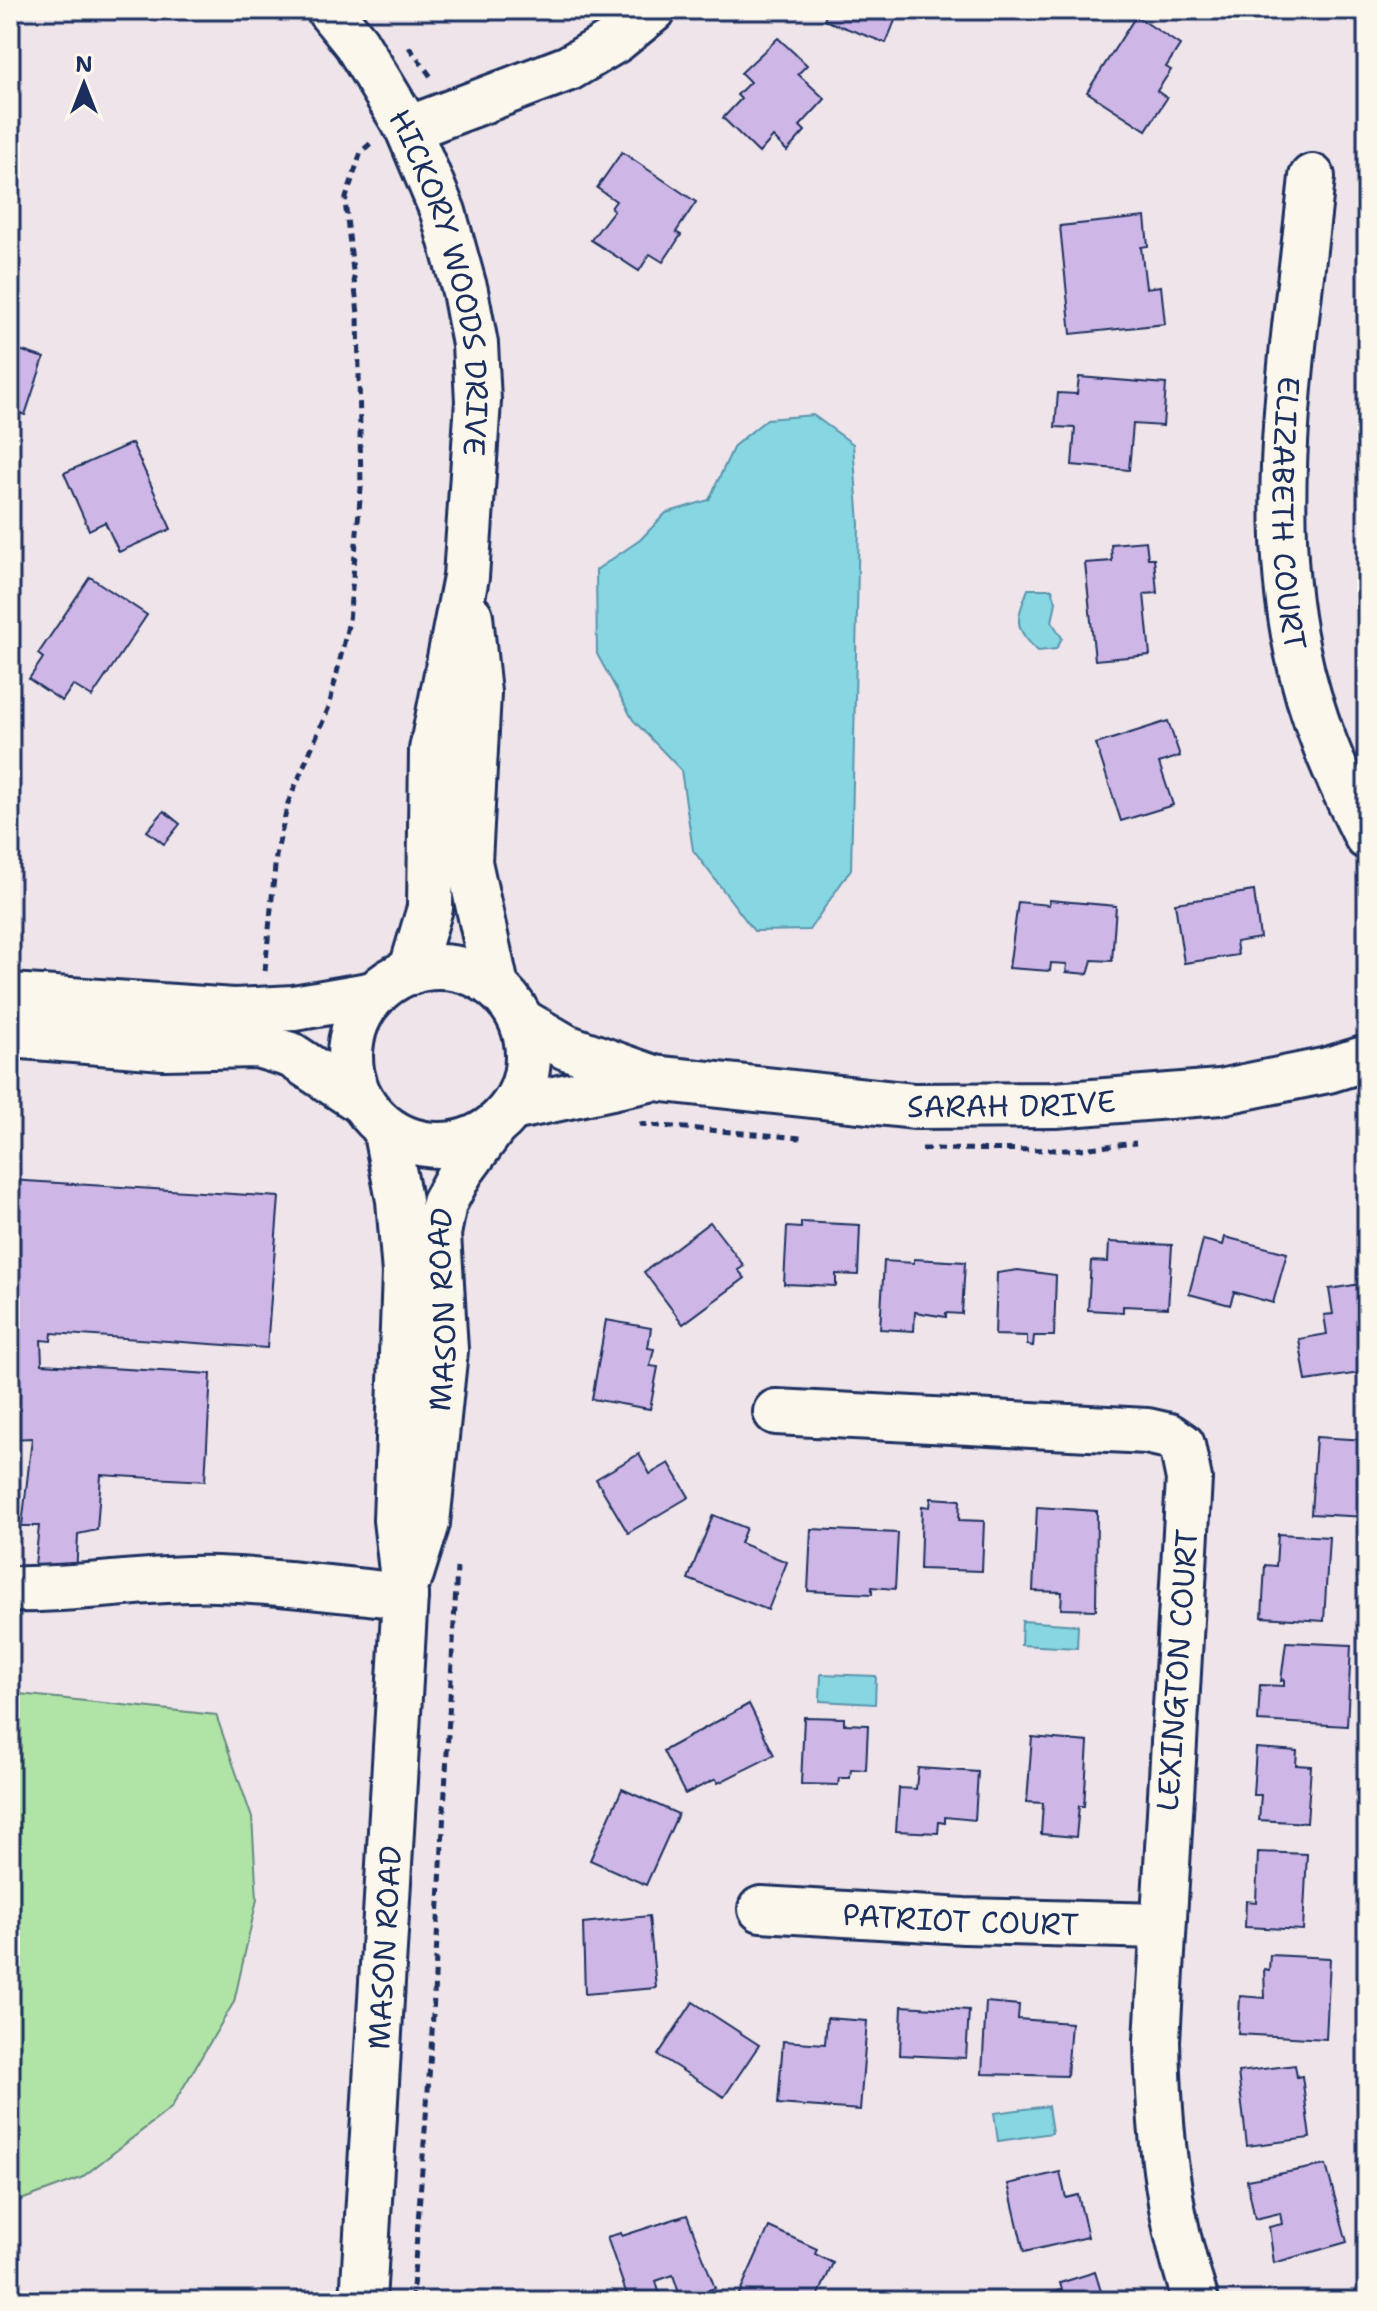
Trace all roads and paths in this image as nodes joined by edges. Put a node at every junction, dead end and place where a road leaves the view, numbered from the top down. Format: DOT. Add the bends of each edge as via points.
graph roads {
  1 [pos="329,10"];
  2 [pos="653,10"];
  3 [pos="408,129"];
  4 [pos="361,152"];
  5 [pos="1312,177"];
  6 [pos="466,577"];
  7 [pos="1367,837"];
  8 [pos="411,972"];
  9 [pos="264,980"];
  10 [pos="496,986"];
  11 [pos="375,994"];
  12 [pos="10,996"];
  13 [pos="523,1022"];
  14 [pos="10,1035"];
  15 [pos="1367,1058"];
  16 [pos="654,1078"];
  17 [pos="374,1115"];
  18 [pos="502,1119"];
  19 [pos="623,1124"];
  20 [pos="806,1138"];
  21 [pos="1147,1141"];
  22 [pos="916,1149"];
  23 [pos="776,1412"];
  24 [pos="457,1552"];
  25 [pos="10,1589"];
  26 [pos="405,1596"];
  27 [pos="761,1909"];
  28 [pos="1161,1926"];
  29 [pos="363,2301"];
  30 [pos="412,2301"];
  31 [pos="1196,2301"];
  1 -- 3 [label="street, HICKORY WOODS DRIVE" via="364,55"];
  2 -- 3 [label="street" via="569,68"];
  3 -- 6 [label="street, HICKORY WOODS DRIVE" via="443,212 475,344 478,401"];
  4 -- 9 [label="path" via="345,201 358,314 361,488 349,621 329,707 288,803 276,856"];
  5 -- 7 [label="street, ELIZABETH COURT" via="1290,400 1284,512 1288,596 1319,732"];
  6 -- 8 [label="street, HICKORY WOODS DRIVE" via="432,750 430,908"];
  6 -- 10 [label="street, HICKORY WOODS DRIVE" via="478,693 469,862"];
  8 -- 10 [label="street" via="452,967"];
  8 -- 11 [label="street"];
  10 -- 13 [label="street"];
  11 -- 12 [label="street" via="294,1008 234,1011"];
  11 -- 17 [label="street" via="358,1018 350,1045 352,1075"];
  13 -- 16 [label="street, SARAH DRIVE" via="566,1047"];
  13 -- 18 [label="street" via="529,1052 525,1081"];
  14 -- 17 [label="street" via="164,1047 257,1045 291,1055"];
  15 -- 16 [label="street, SARAH DRIVE" via="1220,1092 1055,1105 914,1106"];
  16 -- 18 [label="street, SARAH DRIVE"];
  17 -- 18 [label="street" via="410,1141 438,1145 465,1142"];
  17 -- 26 [label="street, MASON ROAD" via="399,1200 405,1273 396,1520"];
  18 -- 26 [label="street, MASON ROAD" via="461,1171 444,1203 438,1234 445,1350 427,1523"];
  19 -- 20 [label="path"];
  21 -- 22 [label="path" via="1071,1150"];
  23 -- 28 [label="street, LEXINGTON COURT" via="1147,1431 1182,1445 1189,1479"];
  24 -- 30 [label="path"];
  25 -- 26 [label="street" via="217,1579"];
  26 -- 29 [label="street, MASON ROAD"];
  27 -- 28 [label="street, PATRIOT COURT"];
  28 -- 31 [label="street, LEXINGTON COURT" via="1159,2124 1169,2207"];
}
